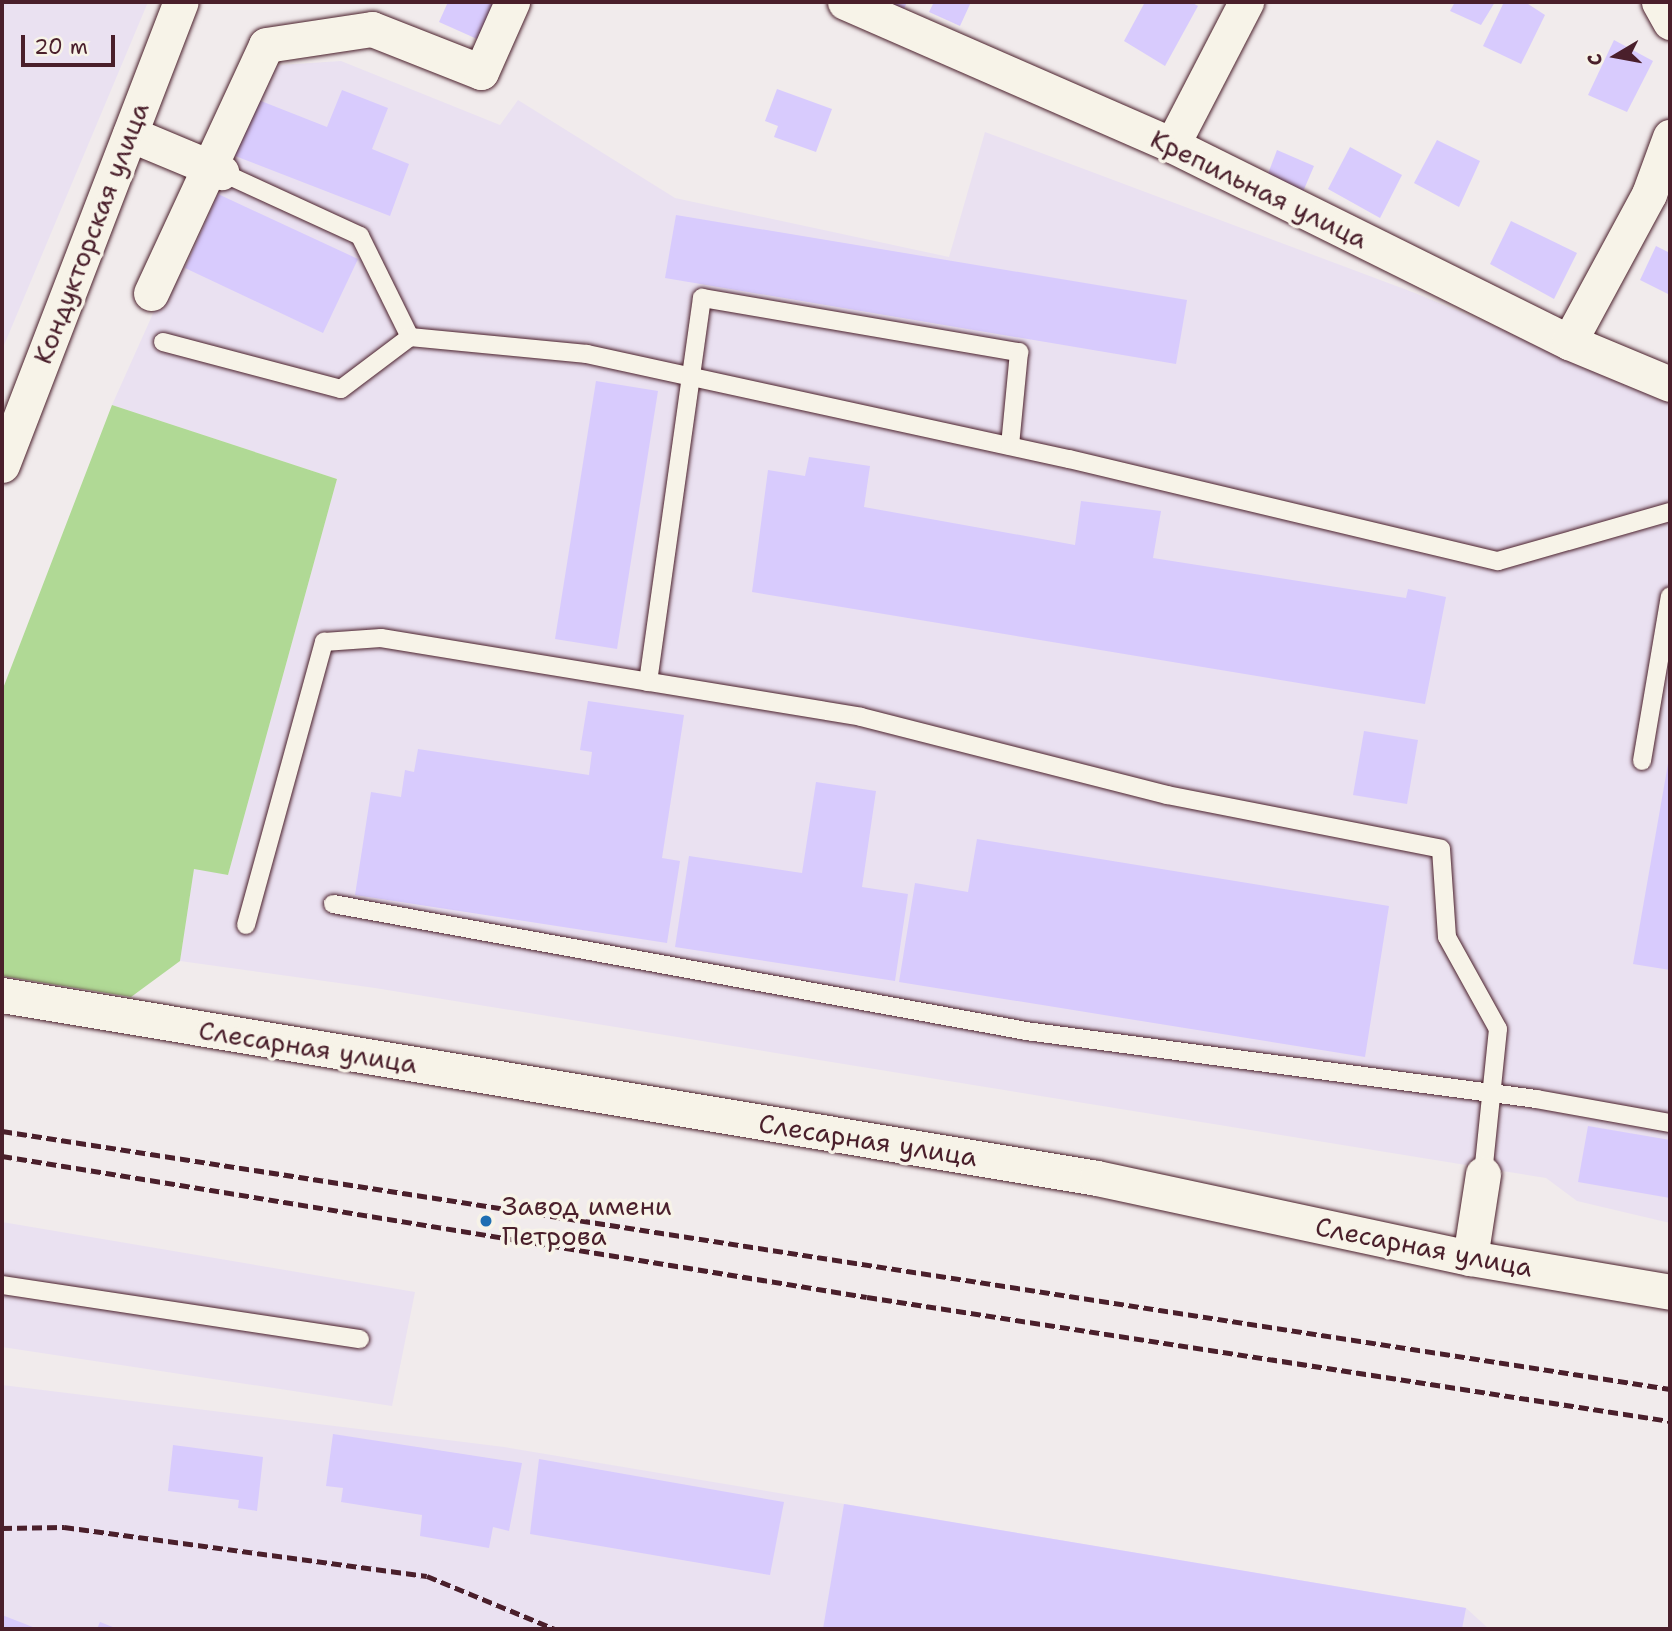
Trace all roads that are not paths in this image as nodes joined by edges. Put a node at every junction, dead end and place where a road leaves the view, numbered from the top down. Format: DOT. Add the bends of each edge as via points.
graph roads {
  1 [pos="181,2"];
  2 [pos="512,2"];
  3 [pos="845,2"];
  4 [pos="1247,2"];
  5 [pos="1659,2"];
  6 [pos="1670,22"];
  7 [pos="130,134"];
  8 [pos="1670,137"];
  9 [pos="1171,145"];
  10 [pos="216,170"];
  11 [pos="151,293"];
  12 [pos="410,337"];
  13 [pos="163,342"];
  14 [pos="1569,342"];
  15 [pos="692,377"];
  16 [pos="1670,384"];
  17 [pos="1010,446"];
  18 [pos="2,465"];
  19 [pos="1670,512"];
  20 [pos="1670,596"];
  21 [pos="648,682"];
  22 [pos="1642,761"];
  23 [pos="333,904"];
  24 [pos="246,925"];
  25 [pos="2,995"];
  26 [pos="1491,1093"];
  27 [pos="1670,1123"];
  28 [pos="1483,1174"];
  29 [pos="1470,1258"];
  30 [pos="2,1285"];
  31 [pos="1670,1292"];
  32 [pos="360,1339"];
  1 -- 7 [label="street, Кондукторская улица"];
  2 -- 10 [label="street" via="481,72 372,29 266,46"];
  3 -- 9 [label="street, Крепильная улица"];
  4 -- 9 [label="street"];
  5 -- 6 [label="street"];
  7 -- 10 [label="street"];
  7 -- 18 [label="street, Кондукторская улица"];
  8 -- 14 [label="street" via="1649,194"];
  9 -- 14 [label="street, Крепильная улица"];
  10 -- 11 [label="street"];
  10 -- 12 [label="lane" via="360,236"];
  12 -- 13 [label="lane" via="341,389"];
  12 -- 15 [label="lane" via="587,354"];
  14 -- 16 [label="street, Крепильная улица"];
  15 -- 17 [label="lane"];
  15 -- 17 [label="lane" via="702,298 1019,352"];
  15 -- 21 [label="lane"];
  17 -- 19 [label="lane" via="1498,561"];
  20 -- 22 [label="lane"];
  21 -- 24 [label="lane" via="381,638 324,642"];
  21 -- 26 [label="lane" via="861,717 1167,795 1441,849 1447,937 1498,1028"];
  23 -- 26 [label="lane" via="1026,1031"];
  25 -- 29 [label="street, Слесарная улица" via="1097,1178"];
  26 -- 27 [label="lane"];
  26 -- 28 [label="lane"];
  28 -- 29 [label="street"];
  29 -- 31 [label="street, Слесарная улица"];
  30 -- 32 [label="lane"];
}
